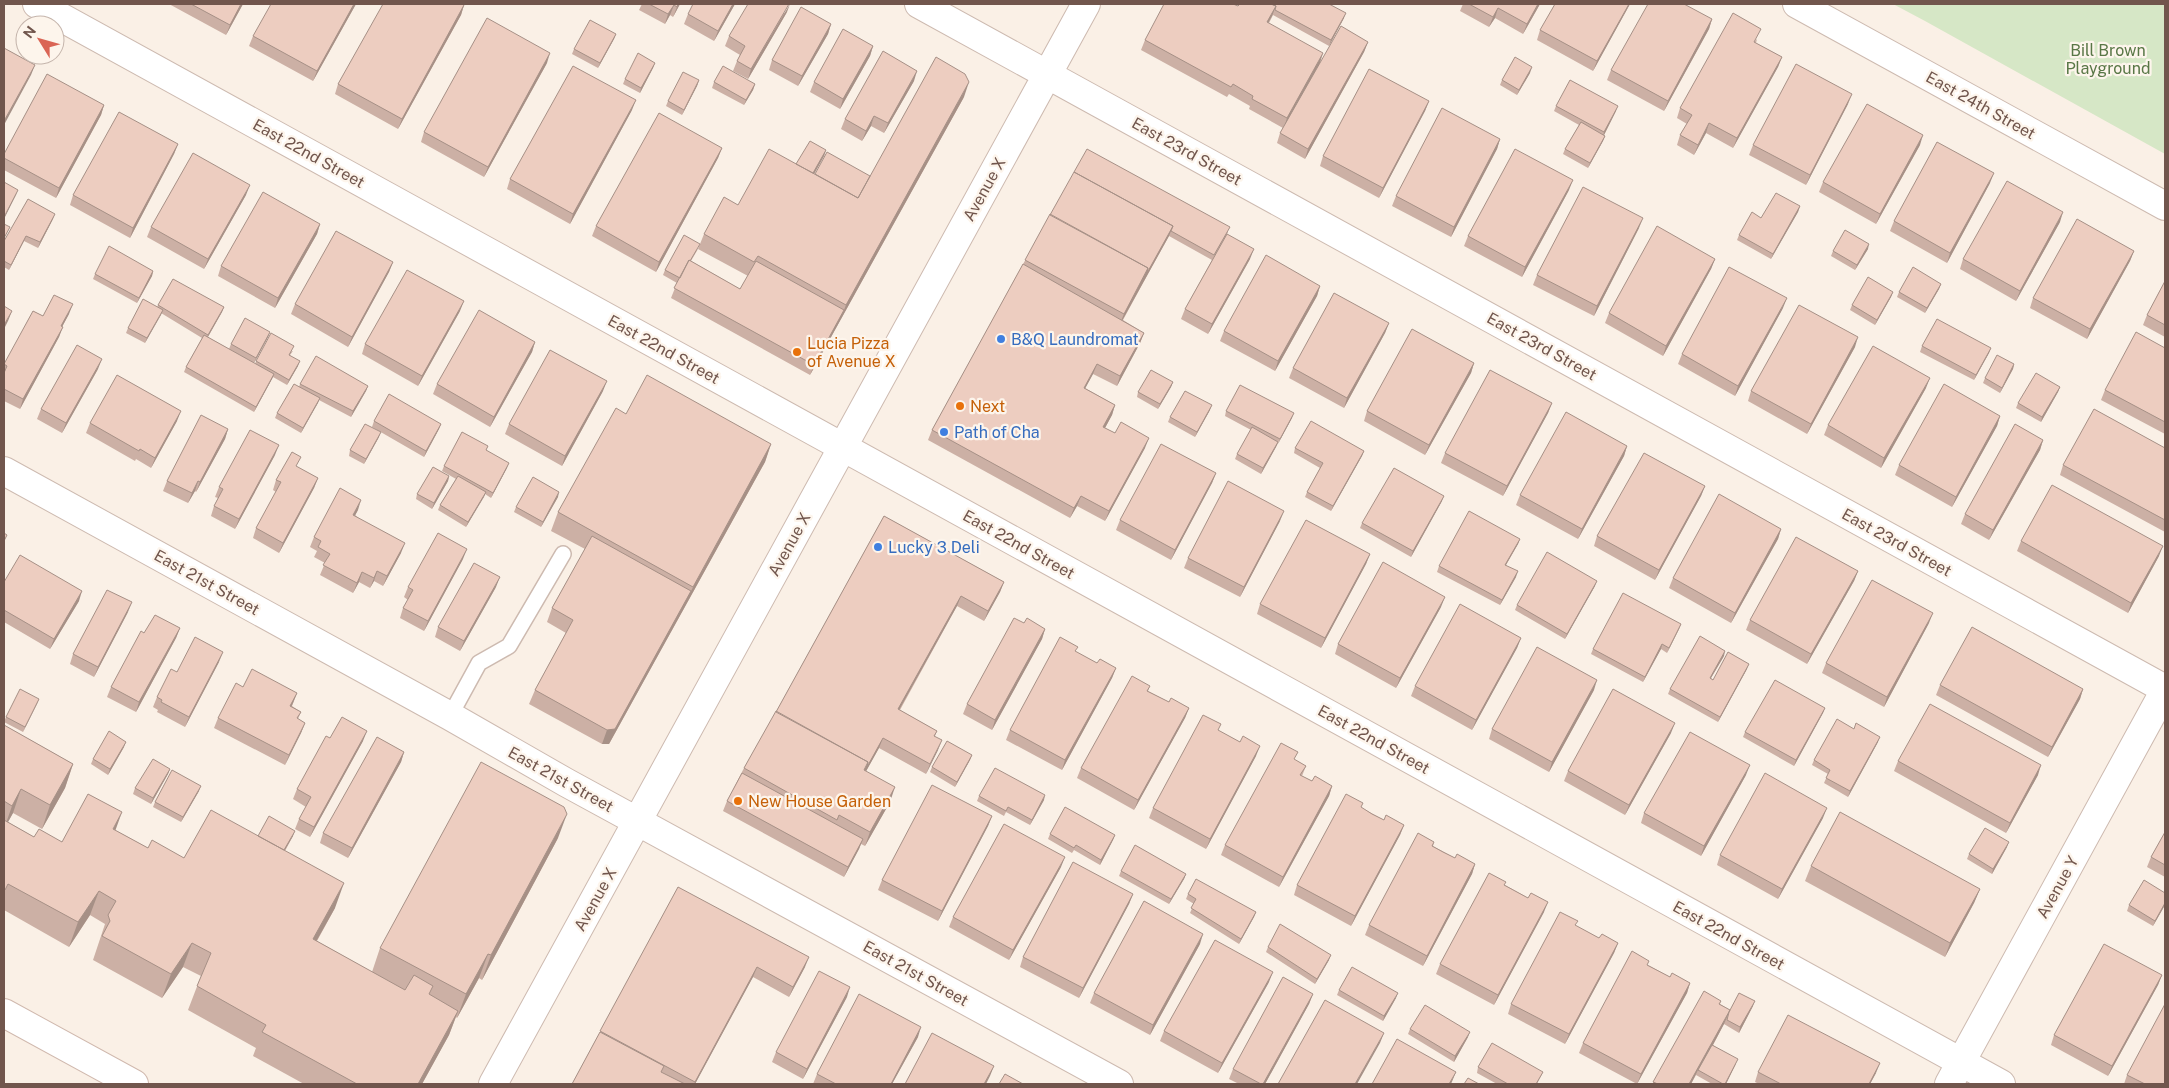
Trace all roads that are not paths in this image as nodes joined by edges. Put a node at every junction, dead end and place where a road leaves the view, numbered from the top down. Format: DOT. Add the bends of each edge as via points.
graph roads {
  1 [pos="37,4"];
  2 [pos="919,4"];
  3 [pos="1086,4"];
  4 [pos="1797,4"];
  5 [pos="1047,74"];
  6 [pos="2165,206"];
  7 [pos="842,447"];
  8 [pos="4,471"];
  9 [pos="563,554"];
  10 [pos="2165,690"];
  11 [pos="450,716"];
  12 [pos="637,821"];
  13 [pos="4,1012"];
  14 [pos="1955,1073"];
  15 [pos="134,1084"];
  16 [pos="493,1084"];
  17 [pos="1119,1084"];
  18 [pos="2001,1084"];
  1 -- 7 [label="street, East 22nd Street"];
  2 -- 5 [label="street, East 23rd Street"];
  3 -- 5 [label="street, Avenue X"];
  4 -- 6 [label="street, East 24th Street"];
  5 -- 7 [label="street, Avenue X"];
  5 -- 10 [label="street, East 23rd Street"];
  7 -- 12 [label="street, Avenue X"];
  7 -- 14 [label="street, East 22nd Street"];
  8 -- 11 [label="street, East 21st Street"];
  9 -- 11 [label="lane" via="509,646 479,663"];
  10 -- 14 [label="street, Avenue Y"];
  11 -- 12 [label="street, East 21st Street"];
  12 -- 16 [label="street, Avenue X"];
  12 -- 17 [label="street, East 21st Street"];
  13 -- 15 [label="street"];
  14 -- 18 [label="street, East 22nd Street"];
}
